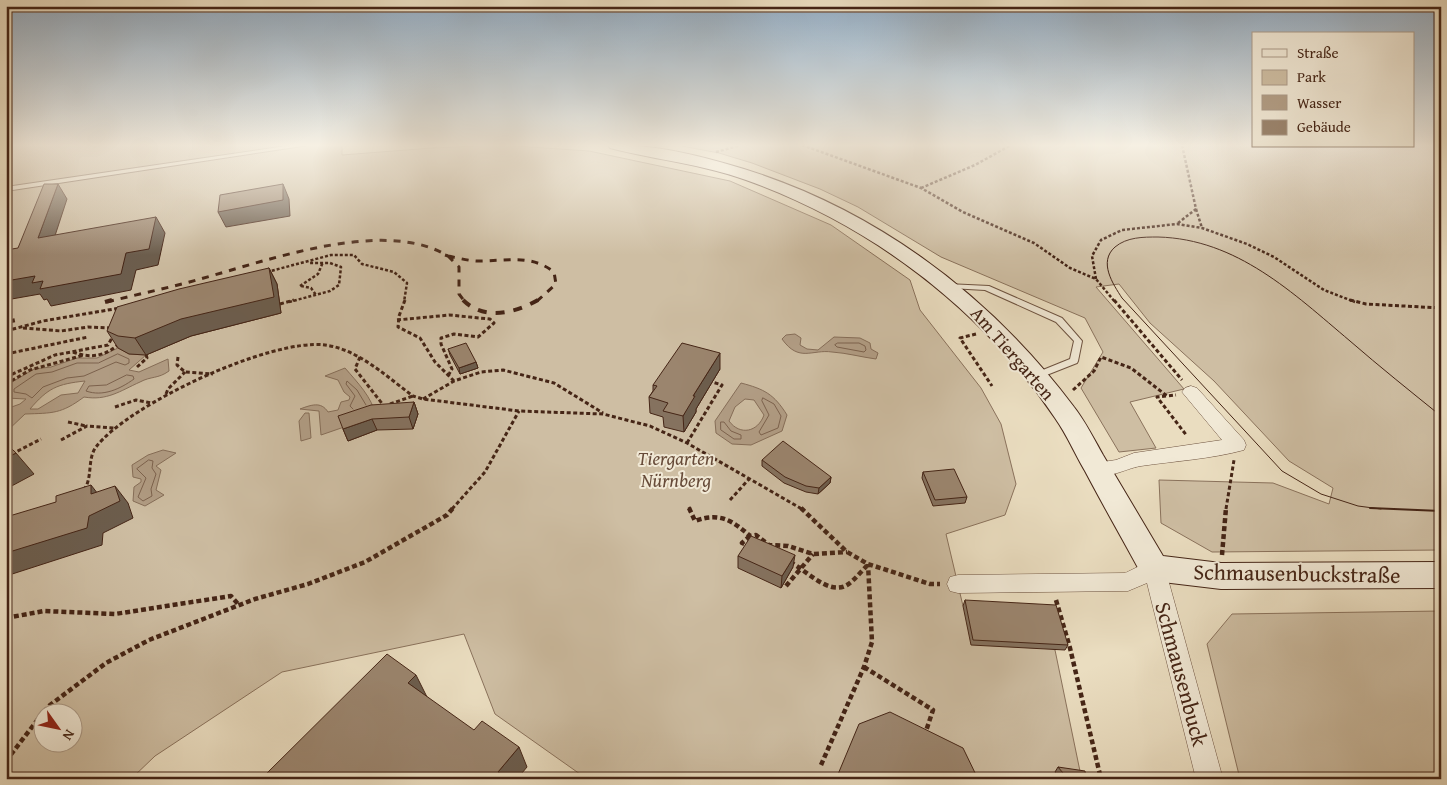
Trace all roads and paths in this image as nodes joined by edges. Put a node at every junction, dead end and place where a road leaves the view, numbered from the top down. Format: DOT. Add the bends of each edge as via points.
graph roads {
  1 [pos="52,181"];
  2 [pos="48,182"];
  3 [pos="760,182"];
  4 [pos="903,182"];
  5 [pos="936,182"];
  6 [pos="1190,182"];
  7 [pos="49,188"];
  8 [pos="921,188"];
  9 [pos="6,189"];
  10 [pos="1196,209"];
  11 [pos="1177,224"];
  12 [pos="1202,228"];
  13 [pos="323,262"];
  14 [pos="299,265"];
  15 [pos="262,273"];
  16 [pos="1096,279"];
  17 [pos="950,286"];
  18 [pos="316,295"];
  19 [pos="280,304"];
  20 [pos="128,306"];
  21 [pos="1441,308"];
  22 [pos="110,310"];
  23 [pos="115,314"];
  24 [pos="397,320"];
  25 [pos="20,328"];
  26 [pos="6,331"];
  27 [pos="976,334"];
  28 [pos="88,337"];
  29 [pos="113,340"];
  30 [pos="117,347"];
  31 [pos="73,351"];
  32 [pos="124,351"];
  33 [pos="138,353"];
  34 [pos="6,354"];
  35 [pos="84,355"];
  36 [pos="178,357"];
  37 [pos="360,357"];
  38 [pos="50,358"];
  39 [pos="52,364"];
  40 [pos="137,367"];
  41 [pos="185,372"];
  42 [pos="214,374"];
  43 [pos="448,376"];
  44 [pos="1036,376"];
  45 [pos="6,377"];
  46 [pos="454,381"];
  47 [pos="712,382"];
  48 [pos="6,384"];
  49 [pos="992,386"];
  50 [pos="1072,390"];
  51 [pos="1184,393"];
  52 [pos="166,395"];
  53 [pos="413,396"];
  54 [pos="1167,396"];
  55 [pos="424,399"];
  56 [pos="151,403"];
  57 [pos="115,407"];
  58 [pos="519,411"];
  59 [pos="604,414"];
  60 [pos="68,422"];
  61 [pos="87,426"];
  62 [pos="114,428"];
  63 [pos="41,439"];
  64 [pos="61,440"];
  65 [pos="687,443"];
  66 [pos="1237,445"];
  67 [pos="1199,451"];
  68 [pos="6,457"];
  69 [pos="1096,469"];
  70 [pos="750,478"];
  71 [pos="84,491"];
  72 [pos="78,495"];
  73 [pos="92,496"];
  74 [pos="730,500"];
  75 [pos="689,507"];
  76 [pos="750,536"];
  77 [pos="759,550"];
  78 [pos="847,552"];
  79 [pos="813,554"];
  80 [pos="784,560"];
  81 [pos="868,564"];
  82 [pos="801,566"];
  83 [pos="1154,568"];
  84 [pos="1441,575"];
  85 [pos="1221,576"];
  86 [pos="958,584"];
  87 [pos="1051,584"];
  88 [pos="786,586"];
  89 [pos="239,605"];
  90 [pos="6,618"];
  91 [pos="864,667"];
  92 [pos="54,702"];
  93 [pos="32,727"];
  94 [pos="925,736"];
  95 [pos="6,761"];
  96 [pos="821,765"];
  97 [pos="1100,779"];
  98 [pos="1210,779"];
  1 -- 7 [label="lane"];
  2 -- 9 [label="lane"];
  3 -- 17 [label="street, Am Tiergarten" via="841,214 889,241"];
  4 -- 8 [label="path"];
  5 -- 8 [label="path"];
  6 -- 10 [label="path"];
  8 -- 16 [label="path" via="963,212 1034,243 1070,268"];
  10 -- 11 [label="path"];
  10 -- 12 [label="path"];
  11 -- 12 [label="path"];
  11 -- 16 [label="path" via="1122,230 1101,240 1092,256"];
  12 -- 21 [label="path" via="1274,257 1324,290 1344,299 1366,304"];
  13 -- 14 [label="path"];
  13 -- 18 [label="path" via="318,274 300,286 311,288"];
  13 -- 18 [label="path" via="341,267 339,285"];
  14 -- 15 [label="path"];
  14 -- 24 [label="path" via="331,255 354,254 362,264 394,272 407,283 408,295"];
  16 -- 51 [label="path" via="1127,315"];
  17 -- 44 [label="street, Am Tiergarten" via="980,313"];
  17 -- 44 [label="lane" via="986,288 1059,320 1078,341 1074,361"];
  18 -- 19 [label="path"];
  20 -- 22 [label="path"];
  22 -- 23 [label="path"];
  22 -- 25 [label="path"];
  24 -- 43 [label="path" via="398,327 420,338"];
  24 -- 43 [label="path" via="449,315 490,319 494,323 478,337 454,334 441,338 452,369"];
  25 -- 26 [label="path"];
  25 -- 29 [label="path" via="61,331 114,328"];
  27 -- 49 [label="path" via="960,338"];
  28 -- 34 [label="path"];
  29 -- 30 [label="path" via="124,339"];
  29 -- 31 [label="path" via="97,349"];
  30 -- 32 [label="path"];
  30 -- 35 [label="path" via="97,357"];
  31 -- 35 [label="path"];
  31 -- 38 [label="path"];
  33 -- 40 [label="path" via="147,354 147,358"];
  35 -- 39 [label="path"];
  36 -- 41 [label="path" via="177,365"];
  37 -- 42 [label="path" via="323,345 297,346"];
  37 -- 53 [label="path"];
  37 -- 53 [label="path" via="355,369 384,406"];
  38 -- 39 [label="path"];
  38 -- 45 [label="path" via="28,364"];
  39 -- 48 [label="path" via="30,370"];
  41 -- 42 [label="path"];
  41 -- 52 [label="path"];
  42 -- 52 [label="path"];
  43 -- 46 [label="path"];
  44 -- 69 [label="street, Am Tiergarten" via="1066,414"];
  46 -- 55 [label="path"];
  46 -- 59 [label="path" via="481,372 503,370 554,383"];
  47 -- 65 [label="path" via="722,385"];
  50 -- 54 [label="path" via="1094,371 1101,357 1131,368"];
  51 -- 54 [label="path"];
  51 -- 66 [label="street"];
  52 -- 56 [label="path"];
  53 -- 55 [label="path"];
  54 -- 67 [label="path" via="1157,397"];
  55 -- 58 [label="path"];
  56 -- 57 [label="path" via="136,400"];
  56 -- 62 [label="path"];
  58 -- 59 [label="path"];
  58 -- 89 [label="path" via="485,472 447,515 364,562 308,584"];
  59 -- 65 [label="path" via="650,426"];
  60 -- 61 [label="path"];
  61 -- 62 [label="path"];
  61 -- 64 [label="path"];
  62 -- 71 [label="path" via="94,449 90,483"];
  63 -- 68 [label="path"];
  65 -- 70 [label="path"];
  66 -- 67 [label="street"];
  66 -- 85 [label="path" via="1228,486"];
  67 -- 69 [label="street" via="1134,460 1119,468"];
  69 -- 83 [label="street, Am Tiergarten"];
  70 -- 74 [label="path"];
  70 -- 78 [label="path" via="801,508"];
  71 -- 72 [label="path"];
  71 -- 73 [label="path"];
  75 -- 76 [label="path" via="695,521 710,515 731,519"];
  76 -- 77 [label="path" via="742,543"];
  76 -- 79 [label="path" via="756,535 770,545 788,546"];
  78 -- 79 [label="path"];
  78 -- 81 [label="path"];
  79 -- 82 [label="path"];
  80 -- 82 [label="path"];
  81 -- 82 [label="path" via="845,586 834,588"];
  81 -- 86 [label="path" via="930,584"];
  81 -- 91 [label="path" via="872,642"];
  82 -- 88 [label="path"];
  83 -- 85 [label="street, Schmausenbuckstraße"];
  83 -- 87 [label="street" via="1128,582"];
  83 -- 98 [label="street, Schmausenbuck"];
  84 -- 85 [label="street, Schmausenbuckstraße"];
  86 -- 87 [label="street"];
  87 -- 97 [label="path" via="1070,648"];
  89 -- 90 [label="path" via="231,596 115,614 44,611"];
  89 -- 92 [label="path" via="149,640 106,663"];
  91 -- 94 [label="path" via="933,710"];
  91 -- 96 [label="path"];
  93 -- 95 [label="path"];
}
